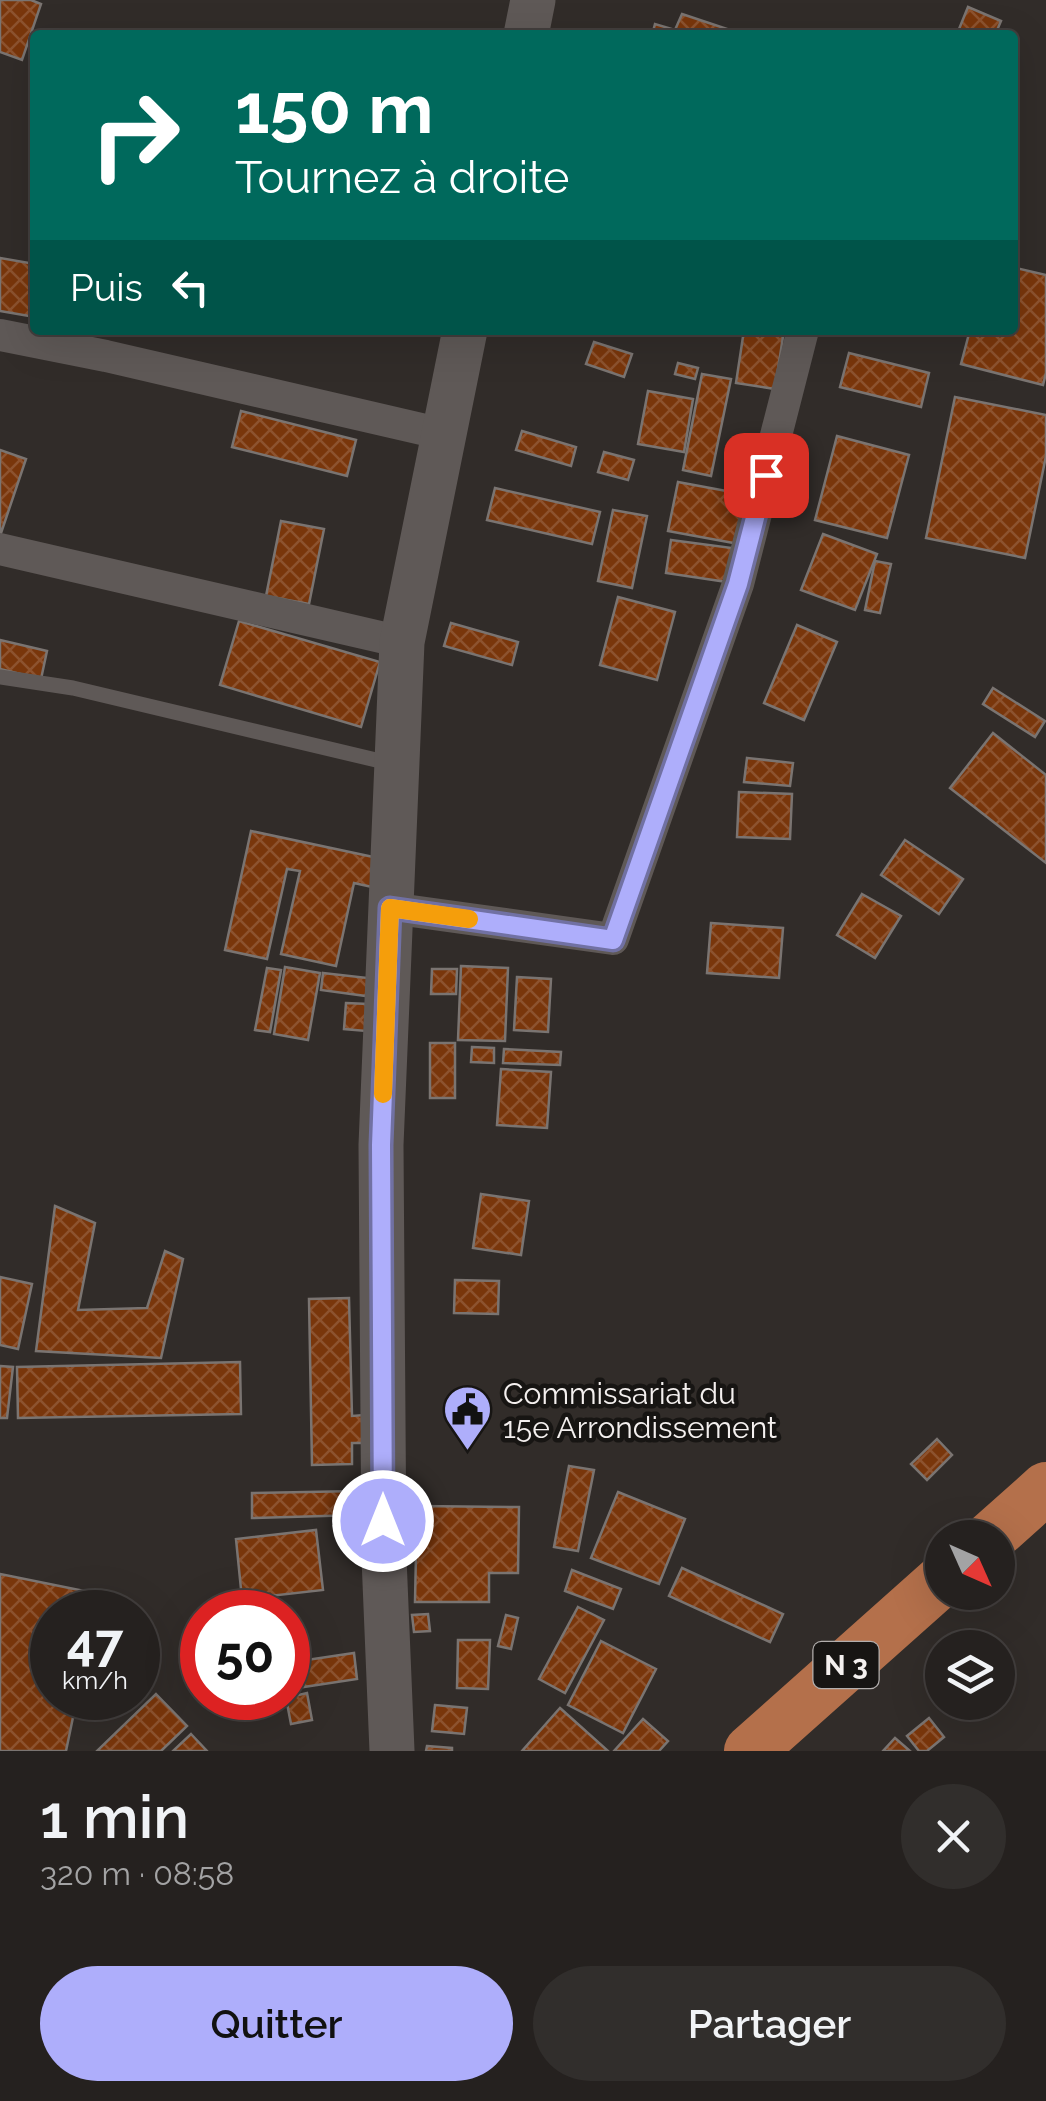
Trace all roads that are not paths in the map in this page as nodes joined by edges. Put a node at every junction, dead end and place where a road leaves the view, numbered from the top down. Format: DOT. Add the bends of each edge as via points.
graph roads {
  1 [pos="533,0"];
  2 [pos="527,30"];
  3 [pos="0,335"];
  4 [pos="464,335"];
  5 [pos="802,335"];
  6 [pos="443,434"];
  7 [pos="0,549"];
  8 [pos="402,642"];
  9 [pos="0,676"];
  10 [pos="397,766"];
  11 [pos="390,908"];
  12 [pos="1046,1488"];
  13 [pos="1010,1520"];
  14 [pos="925,1595"];
  15 [pos="392,1751"];
  16 [pos="750,1751"];
  1 -- 2 [label="main road"];
  3 -- 6 [label="street"];
  4 -- 6 [label="main road"];
  5 -- 11 [label="street" via="738,584 613,940"];
  6 -- 8 [label="main road"];
  7 -- 8 [label="street"];
  8 -- 10 [label="main road"];
  9 -- 10 [label="lane"];
  10 -- 11 [label="main road"];
  11 -- 15 [label="main road" via="381,1145"];
  12 -- 13 [label="highway"];
  14 -- 16 [label="highway, N 3"];
}
